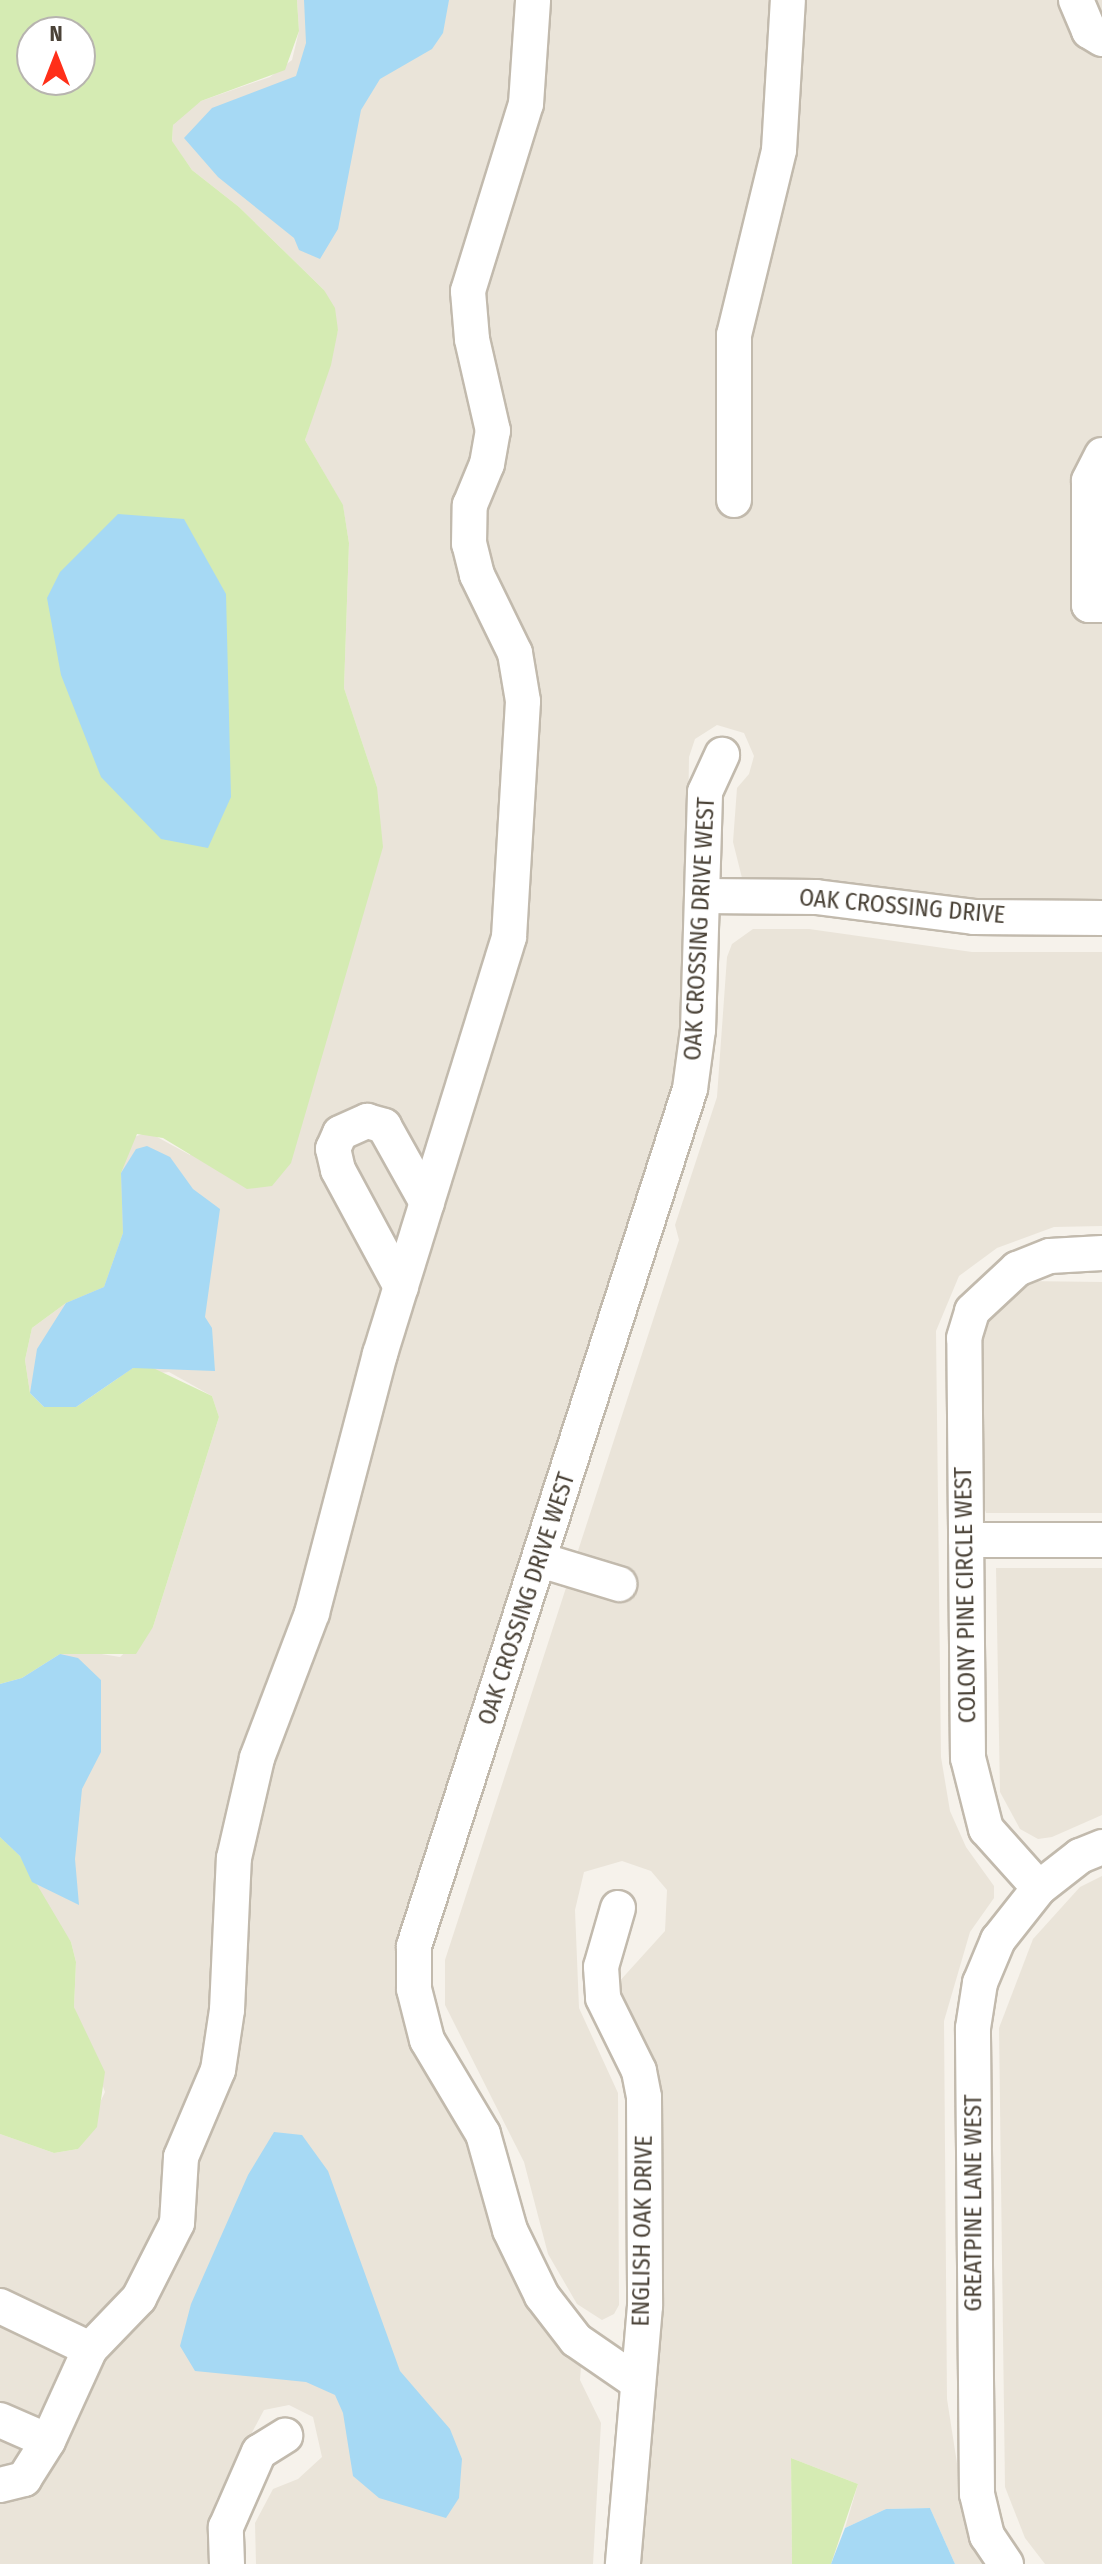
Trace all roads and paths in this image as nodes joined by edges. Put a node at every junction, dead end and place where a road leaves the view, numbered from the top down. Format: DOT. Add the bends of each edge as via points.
graph roads {
  1 [pos="533,0"];
  2 [pos="788,0"];
  3 [pos="1076,0"];
  4 [pos="1102,39"];
  5 [pos="1102,455"];
  6 [pos="734,500"];
  7 [pos="1102,605"];
  8 [pos="722,755"];
  9 [pos="703,896"];
  10 [pos="1102,918"];
  11 [pos="427,1203"];
  12 [pos="1102,1253"];
  13 [pos="401,1287"];
  14 [pos="966,1540"];
  15 [pos="1102,1540"];
  16 [pos="540,1560"];
  17 [pos="619,1584"];
  18 [pos="1102,1847"];
  19 [pos="1039,1888"];
  20 [pos="618,1908"];
  21 [pos="0,2306"];
  22 [pos="90,2349"];
  23 [pos="637,2382"];
  24 [pos="0,2420"];
  25 [pos="285,2436"];
  26 [pos="48,2441"];
  27 [pos="0,2485"];
  28 [pos="227,2564"];
  29 [pos="623,2564"];
  30 [pos="1006,2564"];
  1 -- 11 [label="street" via="526,104 468,291 472,339 493,431 487,464 470,505 469,544 477,575 515,653 523,701 509,937"];
  2 -- 6 [label="street" via="779,150 734,335"];
  3 -- 4 [label="street" via="1077,14"];
  5 -- 7 [label="street" via="1089,481 1089,605"];
  8 -- 9 [label="street, OAK CROSSING DRIVE WEST" via="705,792"];
  9 -- 10 [label="street, OAK CROSSING DRIVE" via="816,897 974,917"];
  9 -- 16 [label="street, OAK CROSSING DRIVE WEST" via="698,1030 690,1089"];
  11 -- 13 [label="street"];
  11 -- 13 [label="street" via="384,1126 359,1122 340,1133 333,1149 338,1170"];
  12 -- 14 [label="street, COLONY PINE CIRCLE WEST" via="1050,1256 1017,1269 972,1311 964,1338"];
  13 -- 22 [label="street" via="312,1613 257,1758 234,1858 227,2010 218,2070 181,2157 177,2223 139,2298"];
  14 -- 15 [label="street"];
  14 -- 19 [label="street, COLONY PINE CIRCLE WEST" via="968,1758 973,1789 986,1829"];
  16 -- 17 [label="street"];
  16 -- 23 [label="street, OAK CROSSING DRIVE WEST" via="414,1946 414,1989 427,2040 483,2134 510,2230 542,2296 576,2340"];
  18 -- 19 [label="street, GREATPINE LANE WEST" via="1080,1856"];
  19 -- 30 [label="street, GREATPINE LANE WEST" via="998,1940 980,1983 973,2028 977,2494 987,2536"];
  20 -- 23 [label="street, ENGLISH OAK DRIVE" via="601,1967 603,1998 639,2071 644,2097 645,2306"];
  21 -- 22 [label="street"];
  22 -- 26 [label="street"];
  23 -- 29 [label="street, ENGLISH OAK DRIVE"];
  24 -- 26 [label="street"];
  25 -- 28 [label="street" via="259,2452 226,2527"];
  26 -- 27 [label="street" via="24,2479"];
}
